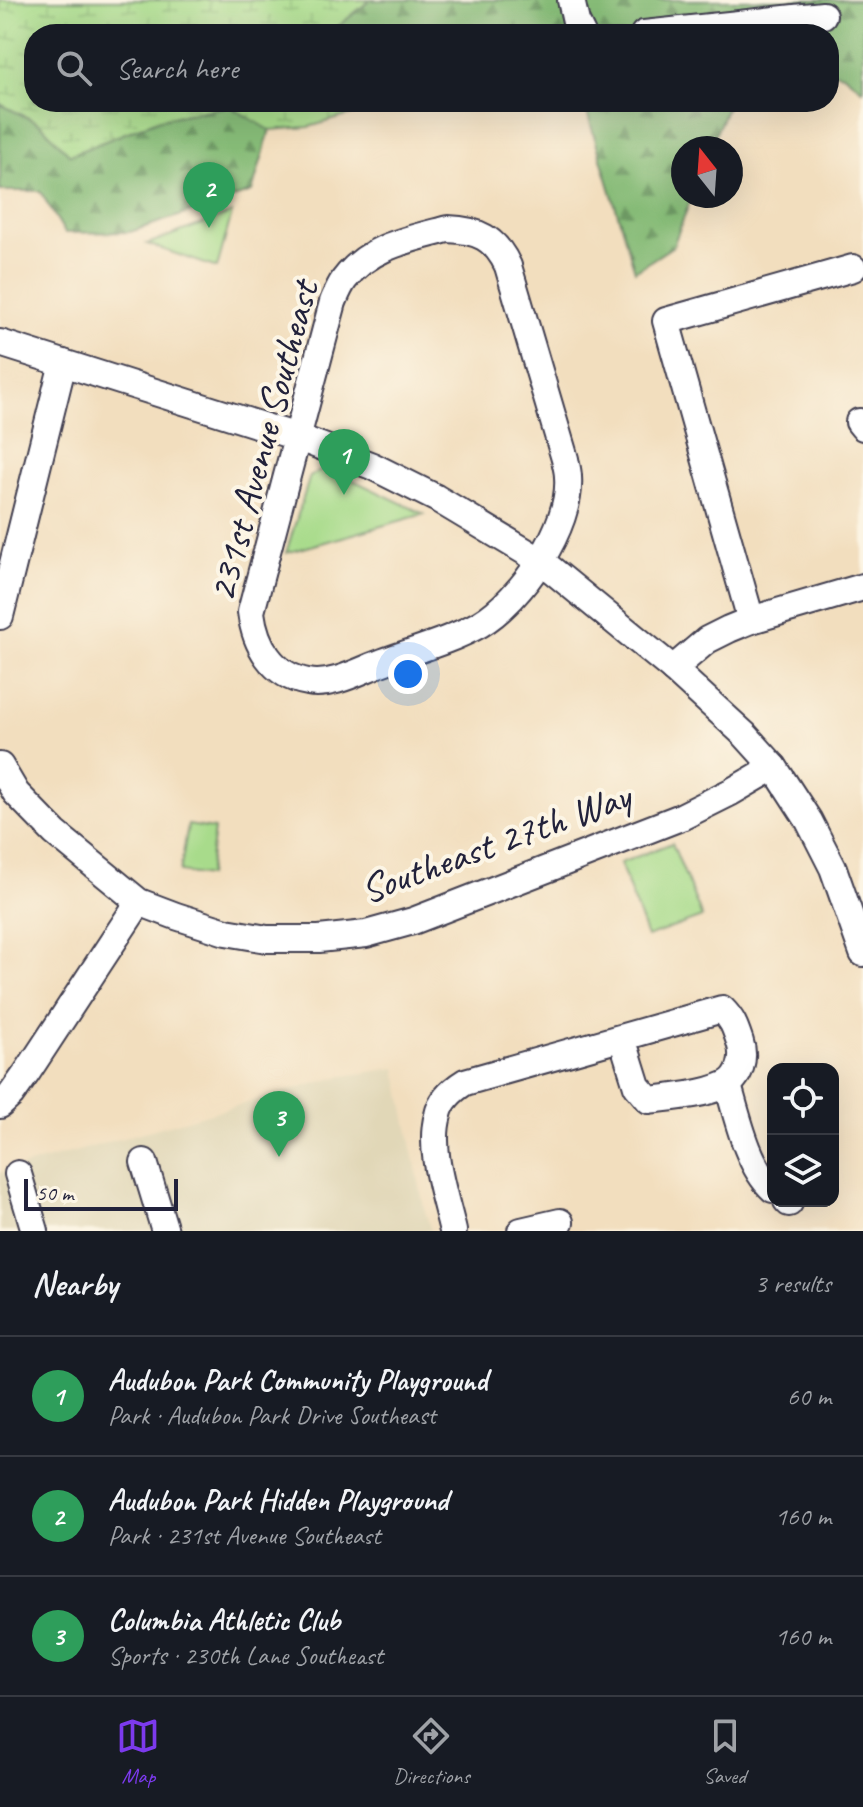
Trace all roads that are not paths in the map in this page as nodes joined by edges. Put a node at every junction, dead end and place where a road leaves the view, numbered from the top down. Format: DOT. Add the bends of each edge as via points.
graph roads {
  1 [pos="571,0"];
  2 [pos="823,15"];
  3 [pos="577,24"];
  4 [pos="738,24"];
  5 [pos="853,268"];
  6 [pos="0,343"];
  7 [pos="63,363"];
  8 [pos="297,437"];
  9 [pos="541,561"];
  10 [pos="863,587"];
  11 [pos="0,616"];
  12 [pos="751,620"];
  13 [pos="673,669"];
  14 [pos="0,766"];
  15 [pos="774,767"];
  16 [pos="139,902"];
  17 [pos="863,953"];
  18 [pos="622,1038"];
  19 [pos="728,1085"];
  20 [pos="0,1105"];
  21 [pos="144,1162"];
  22 [pos="18,1174"];
  23 [pos="767,1184"];
  24 [pos="560,1222"];
  25 [pos="35,1231"];
  26 [pos="165,1231"];
  27 [pos="453,1231"];
  28 [pos="521,1231"];
  1 -- 3 [label="street"];
  2 -- 4 [label="street"];
  5 -- 12 [label="street" via="666,321"];
  6 -- 7 [label="street"];
  7 -- 8 [label="street"];
  7 -- 11 [label="street"];
  8 -- 9 [label="street" via="436,498"];
  8 -- 9 [label="street, 231st Avenue Southeast" via="251,612 261,649 296,679 333,681 481,624 515,595"];
  8 -- 9 [label="street, 231st Avenue Southeast" via="343,282 373,253 398,243 448,229 477,233 494,243 508,266 565,459 566,497"];
  9 -- 13 [label="street"];
  10 -- 12 [label="street"];
  12 -- 13 [label="street" via="707,640"];
  13 -- 15 [label="street"];
  14 -- 16 [label="street, Southeast 27th Way" via="16,793 55,833"];
  15 -- 16 [label="street, Southeast 27th Way" via="681,817 413,921 366,934 267,939 226,932"];
  15 -- 17 [label="street" via="833,868"];
  16 -- 20 [label="street"];
  18 -- 19 [label="street" via="637,1086 649,1100"];
  18 -- 19 [label="street" via="722,1009 732,1019 743,1051 742,1067"];
  18 -- 27 [label="street" via="465,1082 445,1099 438,1114 436,1152"];
  19 -- 23 [label="street"];
  21 -- 26 [label="street"];
  22 -- 25 [label="street"];
  24 -- 28 [label="street"];
}
